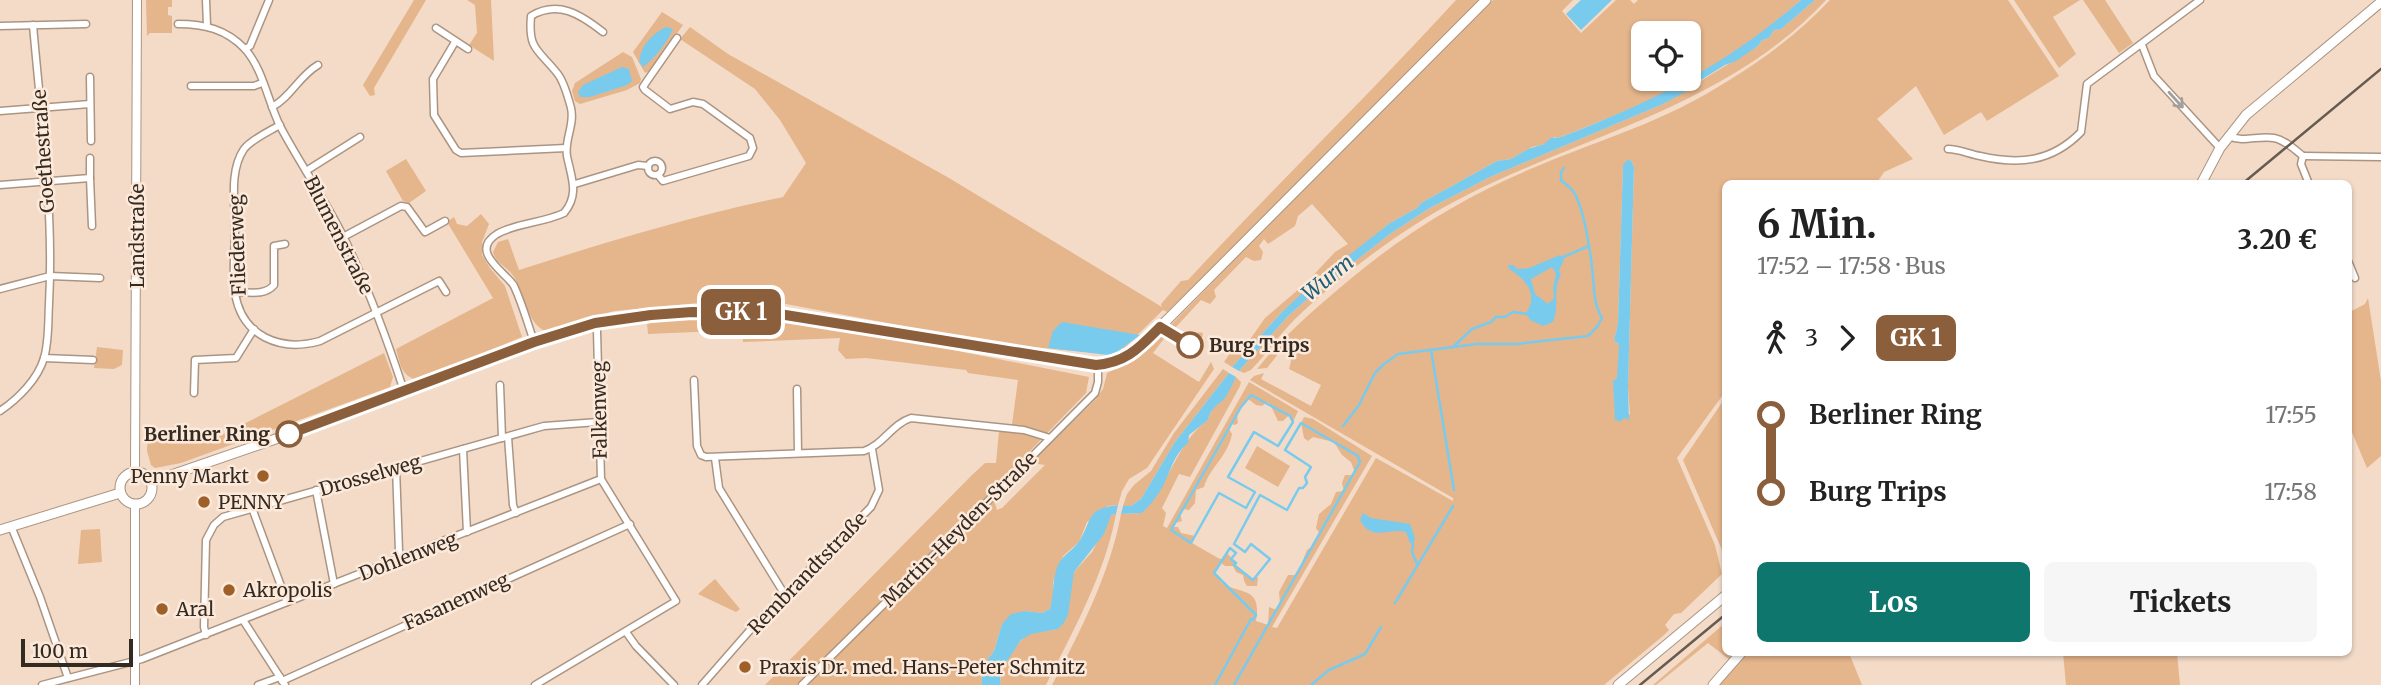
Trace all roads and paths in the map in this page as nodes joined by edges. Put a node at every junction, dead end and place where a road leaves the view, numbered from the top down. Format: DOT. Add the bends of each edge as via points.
graph roads {
  1 [pos="137,0"];
  2 [pos="206,0"];
  3 [pos="269,0"];
  4 [pos="1486,0"];
  5 [pos="2200,0"];
  6 [pos="2381,2"];
  7 [pos="86,24"];
  8 [pos="178,24"];
  9 [pos="33,25"];
  10 [pos="206,25"];
  11 [pos="0,26"];
  12 [pos="436,28"];
  13 [pos="603,32"];
  14 [pos="677,38"];
  15 [pos="455,42"];
  16 [pos="2142,45"];
  17 [pos="245,49"];
  18 [pos="468,49"];
  19 [pos="318,65"];
  20 [pos="90,77"];
  21 [pos="262,83"];
  22 [pos="191,86"];
  23 [pos="90,104"];
  24 [pos="40,107"];
  25 [pos="272,107"];
  26 [pos="0,111"];
  27 [pos="280,125"];
  28 [pos="2229,136"];
  29 [pos="360,137"];
  30 [pos="91,141"];
  31 [pos="566,148"];
  32 [pos="2220,148"];
  33 [pos="1948,149"];
  34 [pos="2303,156"];
  35 [pos="2381,156"];
  36 [pos="90,158"];
  37 [pos="306,171"];
  38 [pos="90,178"];
  39 [pos="2203,180"];
  40 [pos="2307,180"];
  41 [pos="47,181"];
  42 [pos="575,184"];
  43 [pos="0,185"];
  44 [pos="445,221"];
  45 [pos="92,226"];
  46 [pos="343,237"];
  47 [pos="285,244"];
  48 [pos="2352,271"];
  49 [pos="50,276"];
  50 [pos="100,278"];
  51 [pos="2355,278"];
  52 [pos="0,289"];
  53 [pos="235,292"];
  54 [pos="446,292"];
  55 [pos="378,313"];
  56 [pos="595,323"];
  57 [pos="254,329"];
  58 [pos="534,342"];
  59 [pos="44,358"];
  60 [pos="93,360"];
  61 [pos="1098,365"];
  62 [pos="694,380"];
  63 [pos="500,385"];
  64 [pos="797,389"];
  65 [pos="404,391"];
  66 [pos="194,393"];
  67 [pos="0,411"];
  68 [pos="598,422"];
  69 [pos="505,437"];
  70 [pos="1050,438"];
  71 [pos="463,449"];
  72 [pos="872,449"];
  73 [pos="798,453"];
  74 [pos="715,458"];
  75 [pos="396,467"];
  76 [pos="135,472"];
  77 [pos="601,479"];
  78 [pos="151,482"];
  79 [pos="316,490"];
  80 [pos="120,493"];
  81 [pos="135,505"];
  82 [pos="252,508"];
  83 [pos="516,513"];
  84 [pos="630,524"];
  85 [pos="11,526"];
  86 [pos="0,530"];
  87 [pos="467,532"];
  88 [pos="401,558"];
  89 [pos="334,584"];
  90 [pos="785,595"];
  91 [pos="1722,598"];
  92 [pos="287,602"];
  93 [pos="243,620"];
  94 [pos="626,632"];
  95 [pos="206,635"];
  96 [pos="1738,656"];
  97 [pos="135,661"];
  98 [pos="68,678"];
  99 [pos="282,681"];
  100 [pos="60,683"];
  101 [pos="42,685"];
  102 [pos="135,685"];
  103 [pos="258,685"];
  104 [pos="535,685"];
  105 [pos="674,685"];
  106 [pos="702,685"];
  107 [pos="802,685"];
  108 [pos="1618,685"];
  109 [pos="1713,685"];
  1 -- 76 [label="street, Landstraße"];
  2 -- 10 [label="street"];
  3 -- 17 [label="street"];
  4 -- 61 [label="main road" via="1136,351 1119,361"];
  5 -- 16 [label="street"];
  6 -- 28 [label="main road" via="2246,115"];
  7 -- 9 [label="street"];
  8 -- 10 [label="street, Blumenstraße"];
  9 -- 11 [label="street"];
  9 -- 24 [label="street, Goethestraße"];
  10 -- 17 [label="street, Blumenstraße"];
  12 -- 15 [label="street"];
  13 -- 31 [label="street" via="561,3 543,6 531,16 533,48 559,75 571,109"];
  14 -- 42 [label="street" via="643,87 670,108 703,104 750,138 753,148 749,156 663,181 650,174 648,166 638,165"];
  15 -- 18 [label="street"];
  15 -- 31 [label="street" via="433,79 433,115 456,150"];
  16 -- 32 [label="street, one-way" via="2154,76"];
  16 -- 33 [label="street" via="2087,84 2081,132 2057,152 2032,161 2007,161"];
  17 -- 21 [label="street, Blumenstraße"];
  19 -- 25 [label="street"];
  20 -- 23 [label="street"];
  21 -- 22 [label="street"];
  21 -- 25 [label="street, Blumenstraße"];
  23 -- 24 [label="street"];
  23 -- 30 [label="street"];
  24 -- 26 [label="street"];
  24 -- 41 [label="street, Goethestraße"];
  25 -- 27 [label="street, Blumenstraße"];
  27 -- 37 [label="street, Blumenstraße"];
  27 -- 53 [label="street, Fliederweg" via="244,150 235,170"];
  28 -- 32 [label="main road"];
  28 -- 34 [label="street" via="2278,139"];
  29 -- 37 [label="street"];
  31 -- 42 [label="street"];
  32 -- 39 [label="main road"];
  34 -- 35 [label="street"];
  34 -- 40 [label="street"];
  36 -- 38 [label="street"];
  37 -- 46 [label="street, Blumenstraße"];
  38 -- 41 [label="street"];
  38 -- 45 [label="street"];
  41 -- 43 [label="street"];
  41 -- 49 [label="street, Goethestraße"];
  42 -- 58 [label="street" via="564,213 498,233 487,248 492,265 513,284"];
  44 -- 46 [label="street" via="425,232 401,205"];
  46 -- 55 [label="street, Blumenstraße"];
  47 -- 53 [label="street" via="274,246 272,289"];
  48 -- 51 [label="street"];
  49 -- 50 [label="street"];
  49 -- 52 [label="street"];
  49 -- 59 [label="street, Goethestraße"];
  53 -- 57 [label="street, Fliederweg"];
  54 -- 55 [label="street" via="439,281"];
  55 -- 57 [label="street" via="305,345 282,345"];
  55 -- 65 [label="street, Blumenstraße"];
  56 -- 58 [label="main road"];
  56 -- 61 [label="main road" via="692,312 773,313"];
  56 -- 68 [label="street, Falkenweg"];
  57 -- 66 [label="street" via="236,359 195,360"];
  58 -- 65 [label="main road"];
  59 -- 60 [label="street"];
  59 -- 67 [label="street, Goethestraße" via="25,388"];
  61 -- 70 [label="street, Martin-Heyden-Straße" via="1095,393"];
  62 -- 74 [label="street" via="696,446 701,455"];
  63 -- 69 [label="street"];
  64 -- 73 [label="street"];
  65 -- 78 [label="main road"];
  68 -- 69 [label="street, Drosselweg" via="544,426"];
  68 -- 77 [label="street, Falkenweg"];
  69 -- 71 [label="street, Drosselweg"];
  69 -- 83 [label="street"];
  70 -- 72 [label="street" via="1024,430 911,418"];
  70 -- 107 [label="street, Martin-Heyden-Straße"];
  71 -- 75 [label="street, Drosselweg"];
  71 -- 87 [label="street"];
  72 -- 73 [label="street"];
  72 -- 90 [label="street, Rembrandtstraße" via="879,490 871,507"];
  73 -- 74 [label="street"];
  74 -- 90 [label="street" via="719,488"];
  75 -- 79 [label="street, Drosselweg"];
  75 -- 88 [label="street"];
  76 -- 78 [label="main road" via="145,474"];
  76 -- 80 [label="main road" via="122,479"];
  77 -- 83 [label="street, Dohlenweg"];
  77 -- 84 [label="street, Falkenweg"];
  78 -- 81 [label="main road" via="149,498"];
  79 -- 82 [label="street, Drosselweg"];
  79 -- 89 [label="street"];
  80 -- 81 [label="main road"];
  80 -- 85 [label="main road"];
  81 -- 97 [label="street"];
  82 -- 92 [label="street"];
  82 -- 95 [label="street, Drosselweg" via="223,517 208,533"];
  83 -- 87 [label="street, Dohlenweg"];
  84 -- 94 [label="street, Falkenweg" via="676,601"];
  84 -- 99 [label="street, Fasanenweg"];
  85 -- 86 [label="main road"];
  85 -- 98 [label="street"];
  87 -- 88 [label="street, Dohlenweg"];
  88 -- 89 [label="street, Dohlenweg"];
  89 -- 92 [label="street, Dohlenweg"];
  90 -- 106 [label="street, Rembrandtstraße"];
  91 -- 108 [label="main road"];
  92 -- 93 [label="street, Dohlenweg"];
  93 -- 95 [label="street, Dohlenweg"];
  93 -- 99 [label="street"];
  94 -- 104 [label="street"];
  94 -- 105 [label="street"];
  95 -- 97 [label="street, Dohlenweg"];
  96 -- 109 [label="main road"];
  97 -- 98 [label="street, Dohlenweg"];
  97 -- 102 [label="street"];
  98 -- 100 [label="street, Dohlenweg"];
  99 -- 103 [label="street, Fasanenweg"];
  100 -- 101 [label="street, Dohlenweg"];
}
